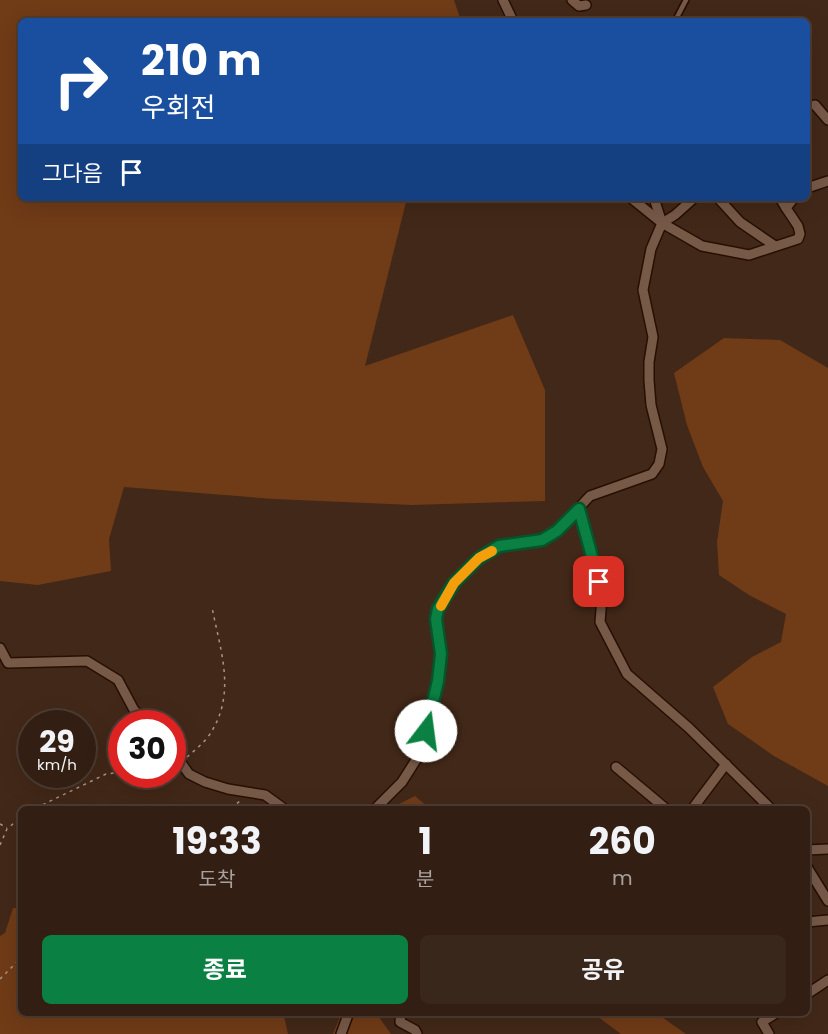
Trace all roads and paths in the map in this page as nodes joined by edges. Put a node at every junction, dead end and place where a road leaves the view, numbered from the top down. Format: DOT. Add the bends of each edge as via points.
graph roads {
  1 [pos="503,0"];
  2 [pos="572,0"];
  3 [pos="686,0"];
  4 [pos="586,5"];
  5 [pos="512,18"];
  6 [pos="677,18"];
  7 [pos="815,105"];
  8 [pos="828,120"];
  9 [pos="827,180"];
  10 [pos="810,187"];
  11 [pos="635,201"];
  12 [pos="655,201"];
  13 [pos="691,201"];
  14 [pos="721,201"];
  15 [pos="782,201"];
  16 [pos="792,201"];
  17 [pos="786,208"];
  18 [pos="662,223"];
  19 [pos="775,246"];
  20 [pos="579,509"];
  21 [pos="212,607"];
  22 [pos="0,648"];
  23 [pos="134,710"];
  24 [pos="186,759"];
  25 [pos="726,764"];
  26 [pos="616,767"];
  27 [pos="186,770"];
  28 [pos="108,774"];
  29 [pos="40,806"];
  30 [pos="280,806"];
  31 [pos="378,806"];
  32 [pos="663,806"];
  33 [pos="694,806"];
  34 [pos="768,806"];
  35 [pos="18,820"];
  36 [pos="0,824"];
  37 [pos="7,829"];
  38 [pos="0,845"];
  39 [pos="828,849"];
  40 [pos="810,850"];
  41 [pos="810,872"];
  42 [pos="828,901"];
  43 [pos="828,920"];
  44 [pos="810,922"];
  45 [pos="18,961"];
  46 [pos="0,979"];
  47 [pos="828,980"];
  48 [pos="810,992"];
  49 [pos="348,1016"];
  50 [pos="401,1016"];
  51 [pos="772,1016"];
  52 [pos="341,1034"];
  53 [pos="417,1034"];
  54 [pos="769,1034"];
  1 -- 5 [label="street"];
  2 -- 4 [label="street" via="579,6"];
  3 -- 6 [label="lane"];
  7 -- 8 [label="street"];
  9 -- 10 [label="street"];
  11 -- 18 [label="street"];
  12 -- 18 [label="street"];
  13 -- 18 [label="street"];
  14 -- 19 [label="street" via="740,222"];
  15 -- 17 [label="street"];
  16 -- 17 [label="street"];
  17 -- 19 [label="street" via="801,234 798,239"];
  18 -- 19 [label="street" via="702,246 749,255"];
  18 -- 20 [label="street" via="651,249 643,290 653,337 649,380 662,449 659,464 652,474 590,495"];
  20 -- 25 [label="street" via="597,568 602,597 600,622 621,666"];
  20 -- 31 [label="street" via="542,540 499,546 479,558 454,583 436,619 441,654 438,681 421,752 402,782"];
  21 -- 24 [label="path" via="226,684 224,701 209,735"];
  22 -- 23 [label="street" via="8,663 87,661 118,680"];
  25 -- 33 [label="street"];
  25 -- 34 [label="street"];
  26 -- 32 [label="street"];
  27 -- 30 [label="street" via="205,783 265,795"];
  28 -- 29 [label="path"];
  35 -- 37 [label="path"];
  36 -- 37 [label="path"];
  37 -- 38 [label="path"];
  39 -- 40 [label="street"];
  41 -- 42 [label="street"];
  43 -- 44 [label="street"];
  45 -- 46 [label="path"];
  47 -- 48 [label="street"];
  49 -- 52 [label="street"];
  50 -- 53 [label="street" via="400,1022"];
  51 -- 54 [label="street" via="762,1022"];
}
